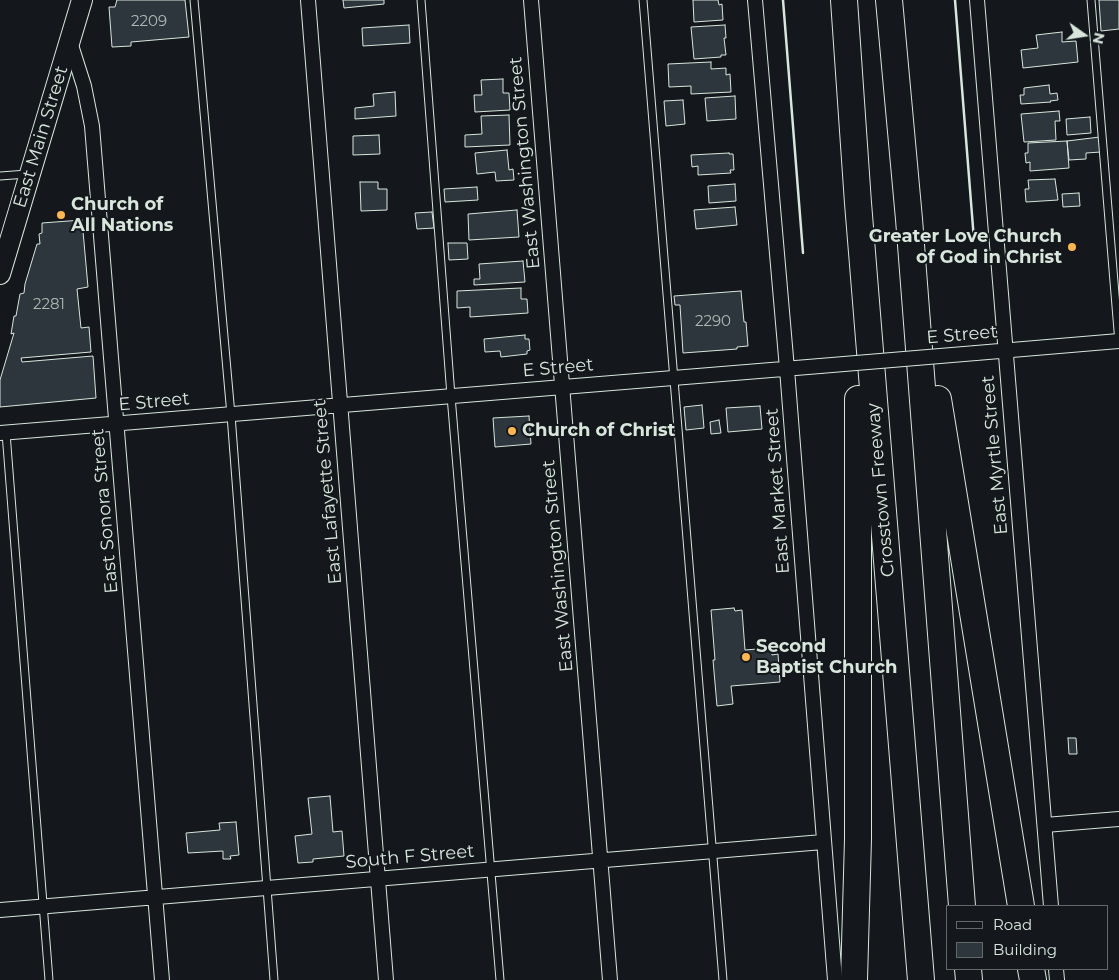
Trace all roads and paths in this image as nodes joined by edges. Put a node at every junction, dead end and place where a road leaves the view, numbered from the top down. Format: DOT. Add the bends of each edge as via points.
graph roads {
  1 [pos="82,0"];
  2 [pos="194,0"];
  3 [pos="308,0"];
  4 [pos="421,0"];
  5 [pos="531,0"];
  6 [pos="643,0"];
  7 [pos="756,0"];
  8 [pos="844,0"];
  9 [pos="889,0"];
  10 [pos="977,0"];
  11 [pos="1091,0"];
  12 [pos="70,42"];
  13 [pos="30,174"];
  14 [pos="0,176"];
  15 [pos="858,203"];
  16 [pos="909,219"];
  17 [pos="5,240"];
  18 [pos="0,274"];
  19 [pos="1119,341"];
  20 [pos="1119,347"];
  21 [pos="1006,350"];
  22 [pos="787,368"];
  23 [pos="674,378"];
  24 [pos="562,387"];
  25 [pos="451,396"];
  26 [pos="340,406"];
  27 [pos="231,415"];
  28 [pos="117,424"];
  29 [pos="3,433"];
  30 [pos="1119,819"];
  31 [pos="1045,825"];
  32 [pos="823,842"];
  33 [pos="712,851"];
  34 [pos="600,860"];
  35 [pos="490,869"];
  36 [pos="378,879"];
  37 [pos="266,888"];
  38 [pos="156,897"];
  39 [pos="962,905"];
  40 [pos="1021,905"];
  41 [pos="1051,905"];
  42 [pos="43,906"];
  43 [pos="0,910"];
  44 [pos="49,980"];
  45 [pos="162,980"];
  46 [pos="274,980"];
  47 [pos="386,980"];
  48 [pos="500,980"];
  49 [pos="610,980"];
  50 [pos="723,980"];
  51 [pos="835,980"];
  52 [pos="854,980"];
  53 [pos="920,980"];
  1 -- 12 [label="main road, East Main Street"];
  2 -- 27 [label="lane"];
  3 -- 26 [label="street, East Lafayette Street"];
  4 -- 25 [label="lane"];
  5 -- 24 [label="street, East Washington Street"];
  6 -- 23 [label="lane"];
  7 -- 22 [label="street, East Market Street"];
  8 -- 15 [label="highway, Crosstown Freeway"];
  9 -- 16 [label="highway"];
  10 -- 21 [label="street, East Myrtle Street"];
  11 -- 19 [label="lane"];
  12 -- 13 [label="main road, East Main Street"];
  12 -- 28 [label="street, East Sonora Street" via="92,126"];
  13 -- 14 [label="lane"];
  13 -- 17 [label="main road, East Main Street"];
  15 -- 52 [label="highway" via="858,839"];
  15 -- 53 [label="highway, Crosstown Freeway"];
  16 -- 39 [label="highway"];
  16 -- 40 [label="highway"];
  17 -- 18 [label="main road, East Main Street"];
  19 -- 20 [label="lane"];
  19 -- 21 [label="street, E Street"];
  21 -- 22 [label="street, E Street, bridge"];
  21 -- 31 [label="street, East Myrtle Street"];
  22 -- 23 [label="street, E Street"];
  22 -- 32 [label="street, East Market Street"];
  23 -- 24 [label="street, E Street"];
  23 -- 33 [label="lane"];
  24 -- 25 [label="street, E Street"];
  24 -- 34 [label="street, East Washington Street"];
  25 -- 26 [label="street, E Street"];
  25 -- 35 [label="lane"];
  26 -- 27 [label="street, E Street"];
  26 -- 36 [label="street, East Lafayette Street"];
  27 -- 28 [label="street, E Street"];
  27 -- 37 [label="lane"];
  28 -- 29 [label="street, E Street"];
  28 -- 38 [label="street, East Sonora Street"];
  29 -- 42 [label="lane"];
  30 -- 31 [label="street"];
  31 -- 41 [label="street, East Myrtle Street"];
  32 -- 33 [label="street, South F Street"];
  32 -- 51 [label="street, East Market Street"];
  33 -- 34 [label="street, South F Street"];
  33 -- 50 [label="lane"];
  34 -- 35 [label="street, South F Street"];
  34 -- 49 [label="street, East Washington Street"];
  35 -- 36 [label="street, South F Street"];
  35 -- 48 [label="lane"];
  36 -- 37 [label="street, South F Street"];
  36 -- 47 [label="street, East Lafayette Street"];
  37 -- 38 [label="street, South F Street"];
  37 -- 46 [label="lane"];
  38 -- 42 [label="street, South F Street"];
  38 -- 45 [label="street, East Sonora Street"];
  42 -- 43 [label="street, South F Street"];
  42 -- 44 [label="lane"];
}
